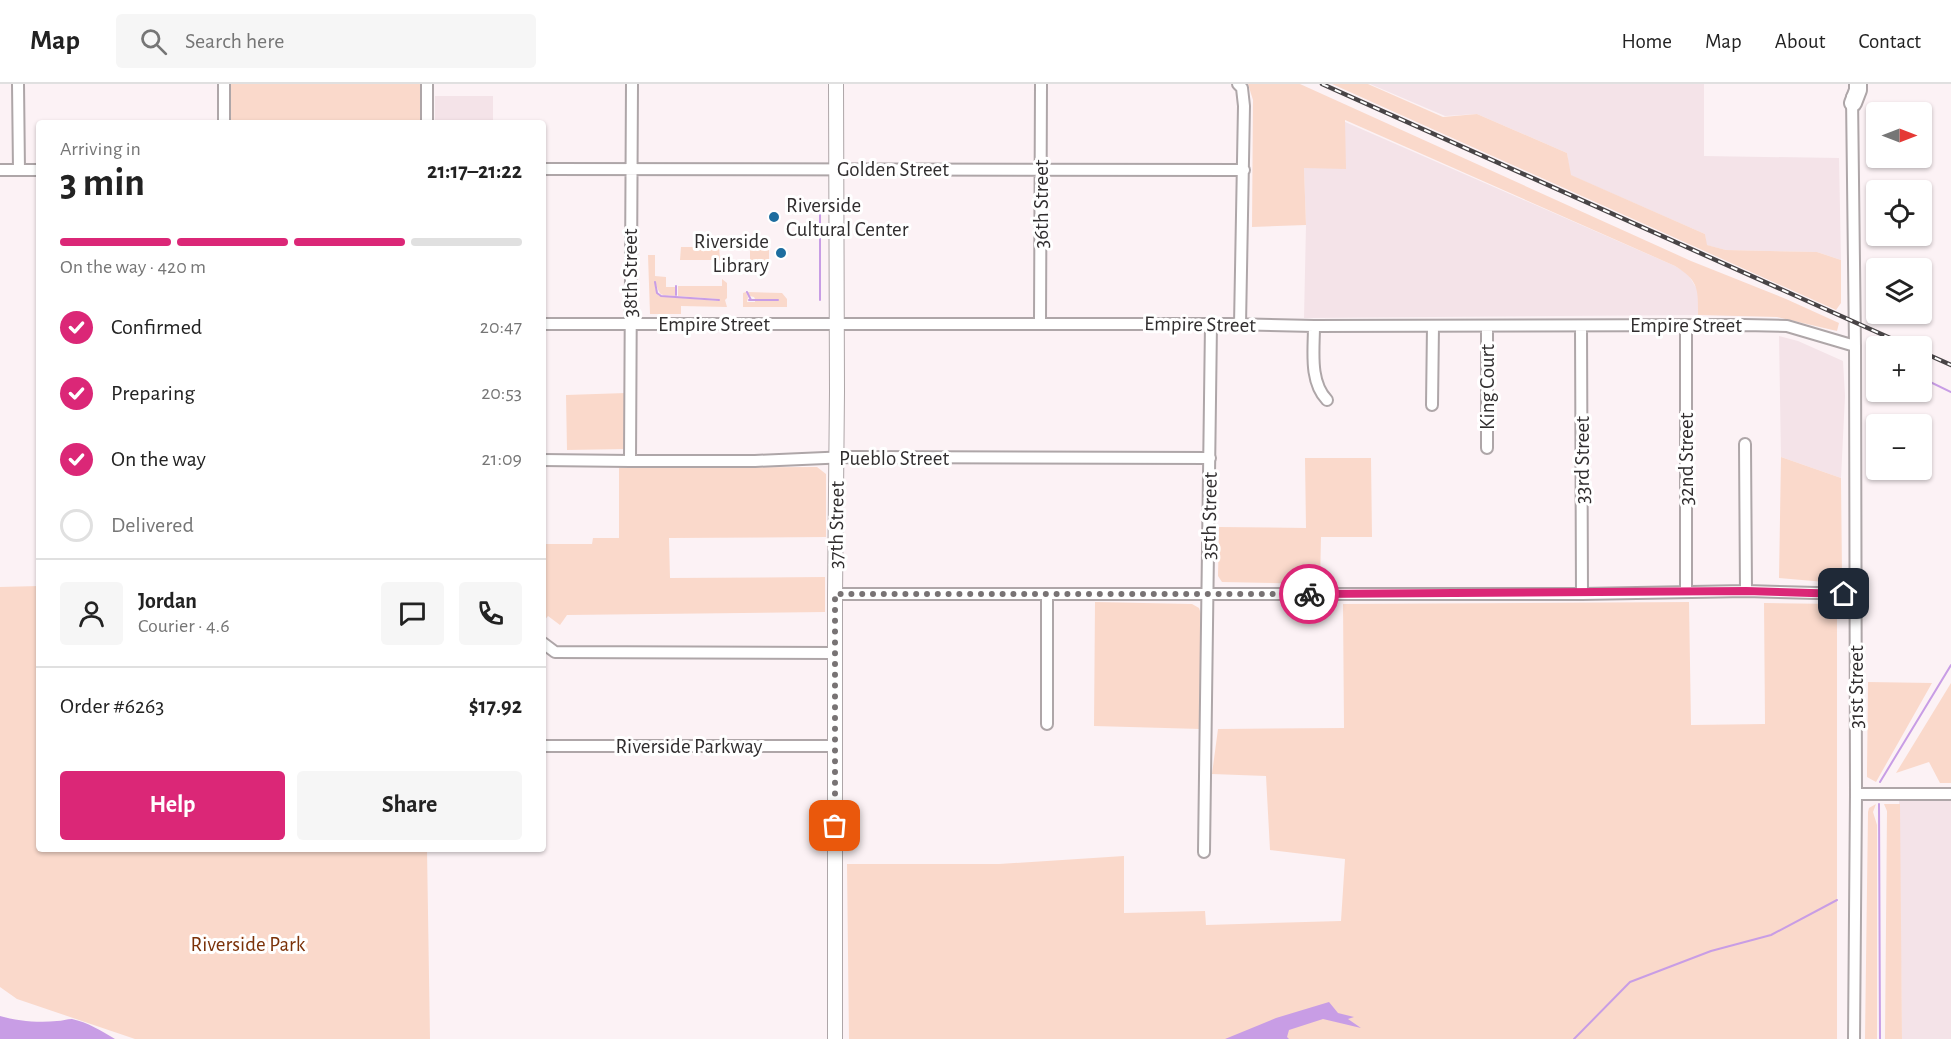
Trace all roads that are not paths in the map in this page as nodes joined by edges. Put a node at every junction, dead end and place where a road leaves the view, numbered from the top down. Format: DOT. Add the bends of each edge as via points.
graph roads {
  1 [pos="18,84"];
  2 [pos="224,84"];
  3 [pos="427,84"];
  4 [pos="632,84"];
  5 [pos="836,84"];
  6 [pos="1041,84"];
  7 [pos="1852,84"];
  8 [pos="1858,84"];
  9 [pos="1240,86"];
  10 [pos="1852,103"];
  11 [pos="224,120"];
  12 [pos="427,120"];
  13 [pos="546,169"];
  14 [pos="631,169"];
  15 [pos="836,169"];
  16 [pos="1042,169"];
  17 [pos="19,170"];
  18 [pos="36,170"];
  19 [pos="1244,170"];
  20 [pos="0,171"];
  21 [pos="1040,323"];
  22 [pos="546,324"];
  23 [pos="630,324"];
  24 [pos="837,324"];
  25 [pos="1211,324"];
  26 [pos="1240,325"];
  27 [pos="1314,326"];
  28 [pos="1433,326"];
  29 [pos="1487,326"];
  30 [pos="1581,326"];
  31 [pos="1686,326"];
  32 [pos="1855,346"];
  33 [pos="1327,400"];
  34 [pos="1432,405"];
  35 [pos="1745,444"];
  36 [pos="1487,448"];
  37 [pos="836,458"];
  38 [pos="1210,458"];
  39 [pos="546,460"];
  40 [pos="630,461"];
  41 [pos="1746,591"];
  42 [pos="1686,592"];
  43 [pos="835,594"];
  44 [pos="1047,594"];
  45 [pos="1209,594"];
  46 [pos="1582,594"];
  47 [pos="1855,594"];
  48 [pos="546,646"];
  49 [pos="835,653"];
  50 [pos="1047,724"];
  51 [pos="546,746"];
  52 [pos="834,746"];
  53 [pos="1856,794"];
  54 [pos="1951,794"];
  55 [pos="1204,852"];
  56 [pos="835,1039"];
  57 [pos="1854,1039"];
  1 -- 17 [label="street"];
  2 -- 11 [label="street"];
  3 -- 12 [label="street"];
  4 -- 14 [label="street, 38th Street"];
  5 -- 15 [label="main road, 37th Street"];
  6 -- 16 [label="street, 36th Street"];
  7 -- 10 [label="street, 31st Street"];
  8 -- 10 [label="highway"];
  9 -- 19 [label="street" via="1244,106"];
  10 -- 32 [label="street, 31st Street"];
  13 -- 14 [label="street, Golden Street"];
  14 -- 15 [label="street, Golden Street"];
  14 -- 23 [label="street, 38th Street"];
  15 -- 16 [label="street, Golden Street"];
  15 -- 24 [label="main road, 37th Street"];
  16 -- 19 [label="street, Golden Street"];
  16 -- 21 [label="street, 36th Street"];
  17 -- 18 [label="street"];
  17 -- 20 [label="street"];
  19 -- 26 [label="street"];
  21 -- 24 [label="street, Empire Street"];
  21 -- 25 [label="street, Empire Street"];
  22 -- 23 [label="street, Empire Street"];
  23 -- 24 [label="street, Empire Street"];
  23 -- 40 [label="street, 38th Street"];
  24 -- 37 [label="main road, 37th Street"];
  25 -- 26 [label="street, Empire Street"];
  25 -- 38 [label="street, 35th Street"];
  26 -- 27 [label="street, Empire Street"];
  27 -- 28 [label="street, Empire Street"];
  27 -- 33 [label="street" via="1314,371 1319,393"];
  28 -- 29 [label="street, Empire Street"];
  28 -- 34 [label="street"];
  29 -- 30 [label="street, Empire Street"];
  29 -- 36 [label="street, King Court"];
  30 -- 31 [label="street, Empire Street"];
  30 -- 46 [label="street, 33rd Street"];
  31 -- 32 [label="street, Empire Street" via="1787,326"];
  31 -- 42 [label="street, 32nd Street"];
  32 -- 47 [label="street, 31st Street"];
  35 -- 41 [label="street"];
  37 -- 38 [label="street, Pueblo Street"];
  37 -- 40 [label="street, Pueblo Street"];
  37 -- 43 [label="main road, 37th Street"];
  38 -- 45 [label="street, 35th Street"];
  39 -- 40 [label="street, Pueblo Street"];
  41 -- 42 [label="street"];
  41 -- 47 [label="street"];
  42 -- 46 [label="street"];
  43 -- 44 [label="street"];
  43 -- 49 [label="main road, 37th Street"];
  44 -- 45 [label="street"];
  44 -- 50 [label="street"];
  45 -- 46 [label="street"];
  45 -- 55 [label="street, 35th Street"];
  47 -- 53 [label="street, 31st Street"];
  48 -- 49 [label="street" via="555,652"];
  49 -- 52 [label="main road, 37th Street"];
  51 -- 52 [label="street, Riverside Parkway"];
  52 -- 56 [label="main road, 37th Street"];
  53 -- 54 [label="street"];
  53 -- 57 [label="street, 31st Street"];
}
